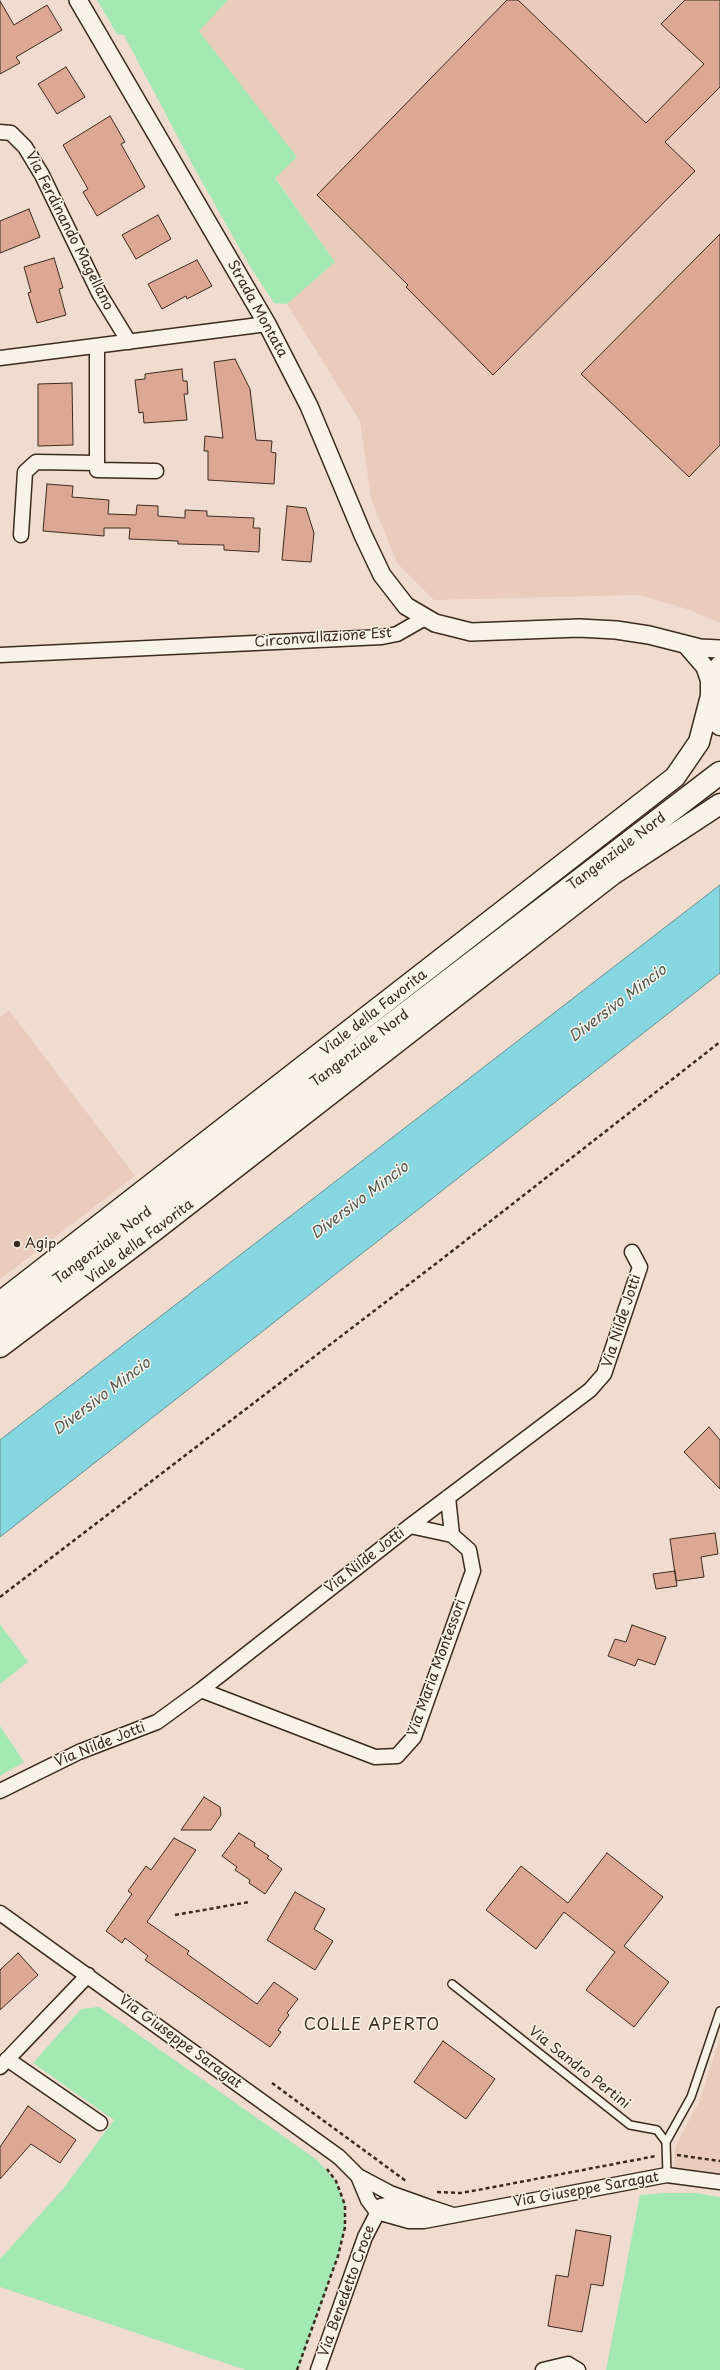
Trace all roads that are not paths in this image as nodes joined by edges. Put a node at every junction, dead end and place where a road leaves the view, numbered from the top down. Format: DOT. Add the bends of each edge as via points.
graph roads {
  1 [pos="78,0"];
  2 [pos="0,132"];
  3 [pos="267,324"];
  4 [pos="129,342"];
  5 [pos="97,346"];
  6 [pos="0,358"];
  7 [pos="97,464"];
  8 [pos="156,471"];
  9 [pos="21,536"];
  10 [pos="425,618"];
  11 [pos="686,645"];
  12 [pos="720,649"];
  13 [pos="0,656"];
  14 [pos="720,666"];
  15 [pos="711,690"];
  16 [pos="720,725"];
  17 [pos="720,774"];
  18 [pos="720,804"];
  19 [pos="632,1252"];
  20 [pos="0,1302"];
  21 [pos="0,1324"];
  22 [pos="0,1347"];
  23 [pos="448,1497"];
  24 [pos="410,1526"];
  25 [pos="452,1535"];
  26 [pos="201,1690"];
  27 [pos="0,1791"];
  28 [pos="0,1913"];
  29 [pos="88,1975"];
  30 [pos="452,1984"];
  31 [pos="720,2011"];
  32 [pos="4,2063"];
  33 [pos="100,2123"];
  34 [pos="666,2142"];
  35 [pos="667,2175"];
  36 [pos="358,2176"];
  37 [pos="720,2182"];
  38 [pos="432,2208"];
  39 [pos="377,2212"];
  40 [pos="453,2215"];
  41 [pos="318,2370"];
  42 [pos="543,2370"];
  43 [pos="578,2370"];
  1 -- 3 [label="street, Strada Montata"];
  2 -- 4 [label="street, Via Ferdinando Magellano" via="11,133 25,146 42,175 99,293"];
  3 -- 4 [label="street"];
  3 -- 10 [label="street, Strada Montata" via="309,406 382,575 406,606"];
  4 -- 5 [label="street"];
  5 -- 6 [label="street"];
  5 -- 7 [label="street"];
  7 -- 8 [label="street" via="97,470"];
  7 -- 9 [label="street" via="36,462 25,472"];
  10 -- 11 [label="street" via="471,632 587,628 649,635"];
  10 -- 13 [label="street, Circonvallazione Est" via="397,634 382,637"];
  11 -- 12 [label="street"];
  11 -- 15 [label="street" via="705,667"];
  14 -- 15 [label="main road, Viale della Favorita"];
  15 -- 16 [label="main road" via="713,710"];
  15 -- 20 [label="main road, Viale della Favorita" via="699,742 675,778"];
  17 -- 21 [label="highway, Tangenziale Nord"];
  18 -- 22 [label="main road, Viale della Favorita" via="612,875 154,1231"];
  19 -- 23 [label="street, Via Nilde Jotti" via="640,1267 604,1374 590,1390"];
  23 -- 24 [label="street, Via Nilde Jotti"];
  23 -- 25 [label="street"];
  24 -- 25 [label="street"];
  24 -- 26 [label="street, Via Nilde Jotti"];
  25 -- 26 [label="street, Via Maria Montessori" via="469,1550 472,1571 414,1737 397,1756 375,1757"];
  26 -- 27 [label="street, Via Nilde Jotti" via="157,1722 79,1752"];
  28 -- 29 [label="street, Via Giuseppe Saragat"];
  29 -- 32 [label="street"];
  29 -- 36 [label="street, Via Giuseppe Saragat" via="325,2147"];
  30 -- 34 [label="lane, Via Sandro Pertini" via="630,2125 657,2130"];
  31 -- 34 [label="lane" via="691,2097"];
  32 -- 33 [label="street"];
  34 -- 35 [label="lane"];
  35 -- 37 [label="street, Via Giuseppe Saragat"];
  35 -- 40 [label="street, Via Giuseppe Saragat"];
  36 -- 38 [label="street, Via Giuseppe Saragat" via="390,2193"];
  36 -- 39 [label="street, Via Giuseppe Saragat" via="368,2200"];
  38 -- 39 [label="street, Via Giuseppe Saragat" via="410,2212 385,2204"];
  38 -- 40 [label="street, Via Giuseppe Saragat"];
  39 -- 40 [label="street, Via Giuseppe Saragat" via="410,2221"];
  39 -- 41 [label="street, Via Benedetto Croce" via="365,2237"];
  42 -- 43 [label="street" via="568,2364"];
}
